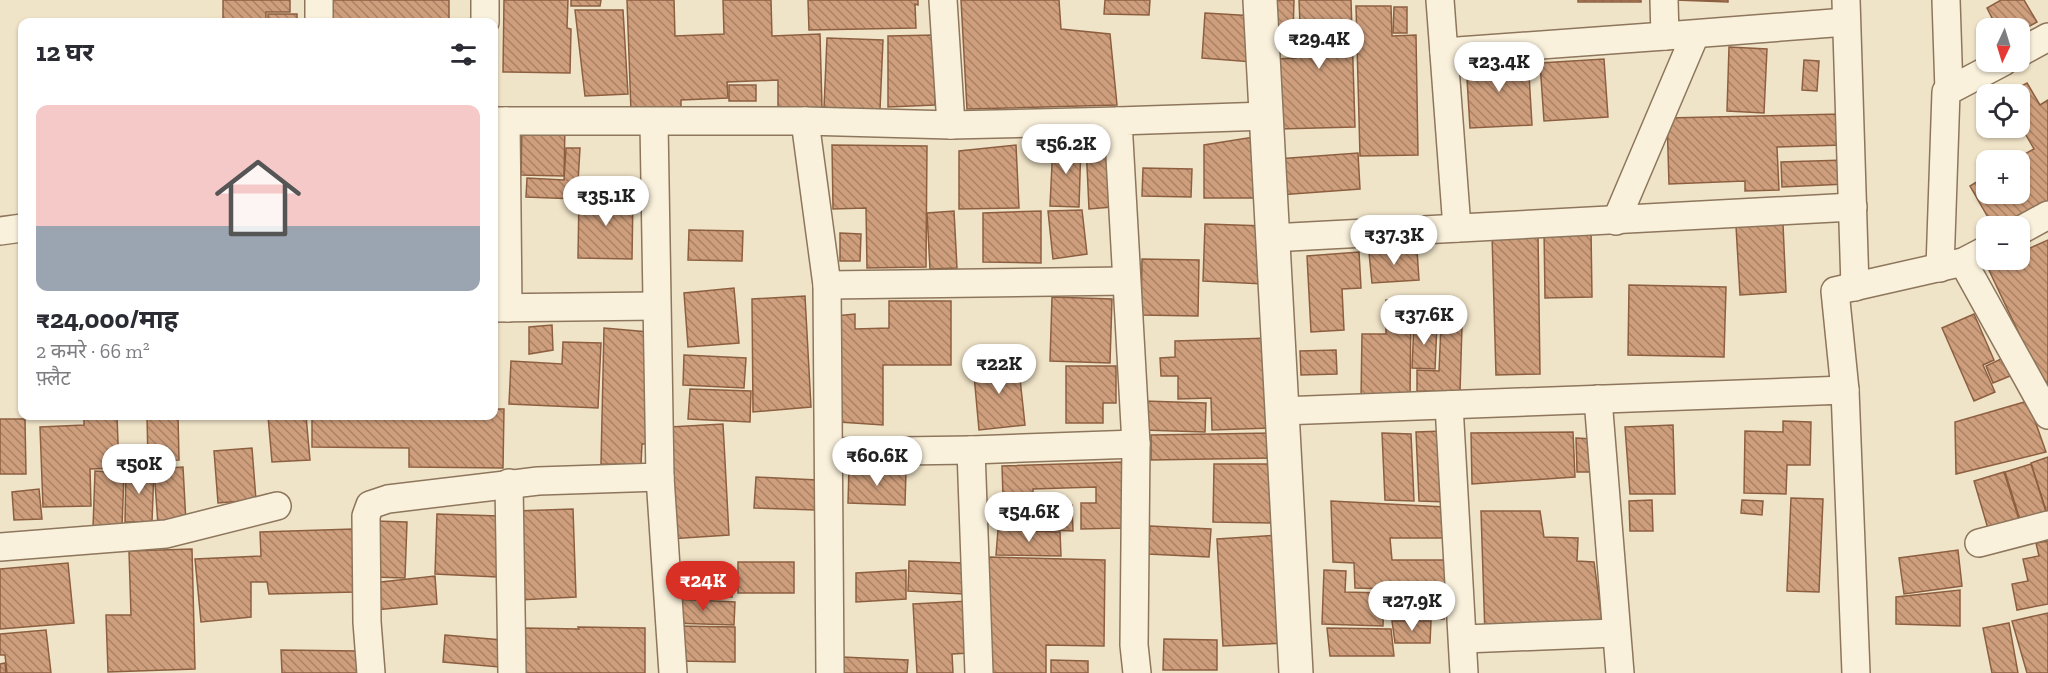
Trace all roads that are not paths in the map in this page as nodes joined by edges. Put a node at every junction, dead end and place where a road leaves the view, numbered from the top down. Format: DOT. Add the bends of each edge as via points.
graph roads {
  1 [pos="319,0"];
  2 [pos="485,0"];
  3 [pos="943,0"];
  4 [pos="1260,0"];
  5 [pos="1440,0"];
  6 [pos="1664,0"];
  7 [pos="1946,0"];
  8 [pos="1846,11"];
  9 [pos="319,18"];
  10 [pos="485,18"];
  11 [pos="1695,34"];
  12 [pos="1665,36"];
  13 [pos="2048,37"];
  14 [pos="2030,46"];
  15 [pos="1444,52"];
  16 [pos="1984,72"];
  17 [pos="1949,91"];
  18 [pos="1267,116"];
  19 [pos="500,121"];
  20 [pos="805,121"];
  21 [pos="1118,121"];
  22 [pos="654,123"];
  23 [pos="951,125"];
  24 [pos="1853,207"];
  25 [pos="2048,214"];
  26 [pos="1616,221"];
  27 [pos="2030,225"];
  28 [pos="1457,228"];
  29 [pos="18,229"];
  30 [pos="0,231"];
  31 [pos="1271,238"];
  32 [pos="1963,260"];
  33 [pos="1125,281"];
  34 [pos="827,285"];
  35 [pos="1855,287"];
  36 [pos="656,306"];
  37 [pos="501,308"];
  38 [pos="1845,390"];
  39 [pos="1598,399"];
  40 [pos="1449,405"];
  41 [pos="1281,411"];
  42 [pos="2048,415"];
  43 [pos="1136,444"];
  44 [pos="971,450"];
  45 [pos="829,452"];
  46 [pos="660,477"];
  47 [pos="509,483"];
  48 [pos="277,506"];
  49 [pos="2048,525"];
  50 [pos="1979,543"];
  51 [pos="0,547"];
  52 [pos="1615,633"];
  53 [pos="1464,639"];
  54 [pos="371,673"];
  55 [pos="512,673"];
  56 [pos="673,673"];
  57 [pos="830,673"];
  58 [pos="979,673"];
  59 [pos="1137,673"];
  60 [pos="1296,673"];
  61 [pos="1464,673"];
  62 [pos="1620,673"];
  63 [pos="1856,673"];
  1 -- 9 [label="street"];
  2 -- 10 [label="street"];
  3 -- 23 [label="street"];
  4 -- 18 [label="street"];
  5 -- 15 [label="street"];
  6 -- 12 [label="street"];
  7 -- 17 [label="street"];
  8 -- 11 [label="street"];
  8 -- 24 [label="street"];
  11 -- 12 [label="street"];
  11 -- 26 [label="street"];
  12 -- 15 [label="street"];
  13 -- 14 [label="street"];
  15 -- 28 [label="street"];
  16 -- 17 [label="street"];
  17 -- 32 [label="street" via="1946,92"];
  18 -- 21 [label="street"];
  18 -- 31 [label="street"];
  19 -- 22 [label="street"];
  19 -- 37 [label="street"];
  20 -- 22 [label="street"];
  20 -- 23 [label="street"];
  20 -- 34 [label="street"];
  21 -- 23 [label="street"];
  21 -- 33 [label="street"];
  22 -- 36 [label="street"];
  24 -- 26 [label="street"];
  24 -- 35 [label="street"];
  25 -- 27 [label="street"];
  26 -- 28 [label="street"];
  28 -- 31 [label="street"];
  29 -- 30 [label="street"];
  31 -- 41 [label="street"];
  32 -- 35 [label="street"];
  32 -- 42 [label="street"];
  33 -- 34 [label="street"];
  33 -- 43 [label="street"];
  34 -- 45 [label="street"];
  35 -- 38 [label="street" via="1835,291"];
  36 -- 37 [label="street"];
  36 -- 46 [label="street"];
  38 -- 39 [label="street"];
  38 -- 63 [label="street"];
  39 -- 40 [label="street"];
  39 -- 52 [label="street"];
  40 -- 41 [label="street"];
  40 -- 53 [label="street"];
  41 -- 60 [label="street"];
  43 -- 44 [label="street"];
  43 -- 59 [label="street"];
  44 -- 45 [label="street"];
  44 -- 58 [label="street"];
  45 -- 57 [label="street"];
  46 -- 47 [label="street"];
  46 -- 56 [label="street"];
  47 -- 54 [label="street" via="388,499 370,506 366,516"];
  47 -- 55 [label="street"];
  48 -- 51 [label="street" via="166,534"];
  49 -- 50 [label="street"];
  52 -- 53 [label="street"];
  52 -- 62 [label="street"];
  53 -- 61 [label="street"];
}
